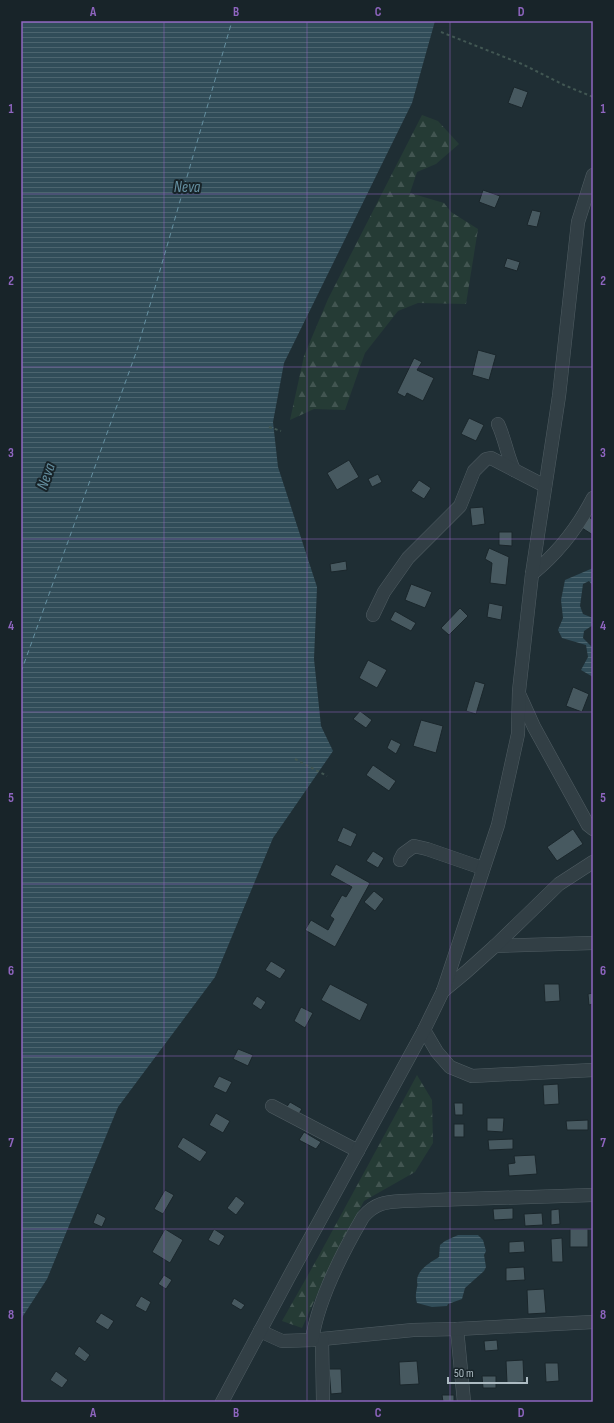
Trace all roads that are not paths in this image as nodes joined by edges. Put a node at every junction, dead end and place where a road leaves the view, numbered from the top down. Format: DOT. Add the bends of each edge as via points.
graph roads {
  1 [pos="593,175"];
  2 [pos="498,424"];
  3 [pos="514,470"];
  4 [pos="545,486"];
  5 [pos="593,498"];
  6 [pos="532,574"];
  7 [pos="374,615"];
  8 [pos="518,691"];
  9 [pos="593,829"];
  10 [pos="400,860"];
  11 [pos="593,862"];
  12 [pos="482,868"];
  13 [pos="593,943"];
  14 [pos="495,946"];
  15 [pos="443,991"];
  16 [pos="424,1030"];
  17 [pos="593,1070"];
  18 [pos="272,1106"];
  19 [pos="358,1151"];
  20 [pos="593,1195"];
  21 [pos="593,1322"];
  22 [pos="593,1326"];
  23 [pos="457,1329"];
  24 [pos="260,1331"];
  25 [pos="317,1340"];
  26 [pos="222,1402"];
  27 [pos="323,1402"];
  28 [pos="464,1402"];
  1 -- 4 [label="street" via="578,222 559,396"];
  2 -- 3 [label="street"];
  3 -- 4 [label="street"];
  3 -- 7 [label="street" via="492,458 486,459 474,471 460,506 408,558 384,592"];
  4 -- 6 [label="street"];
  5 -- 6 [label="street" via="566,540 548,561"];
  6 -- 8 [label="street"];
  8 -- 9 [label="street" via="588,825"];
  8 -- 12 [label="street" via="518,734 498,825"];
  10 -- 12 [label="street" via="403,854 414,846"];
  11 -- 14 [label="street" via="559,884"];
  12 -- 15 [label="street"];
  13 -- 14 [label="street"];
  14 -- 15 [label="street"];
  15 -- 16 [label="street"];
  16 -- 17 [label="street" via="437,1052 450,1067 472,1076"];
  16 -- 19 [label="street"];
  18 -- 19 [label="street"];
  19 -- 24 [label="street"];
  20 -- 25 [label="street" via="403,1201 375,1206 362,1217 334,1272 314,1324"];
  21 -- 22 [label="street"];
  21 -- 23 [label="street"];
  23 -- 25 [label="street" via="413,1330"];
  23 -- 28 [label="street"];
  24 -- 25 [label="street" via="282,1341"];
  24 -- 26 [label="street"];
  25 -- 27 [label="street"];
}
